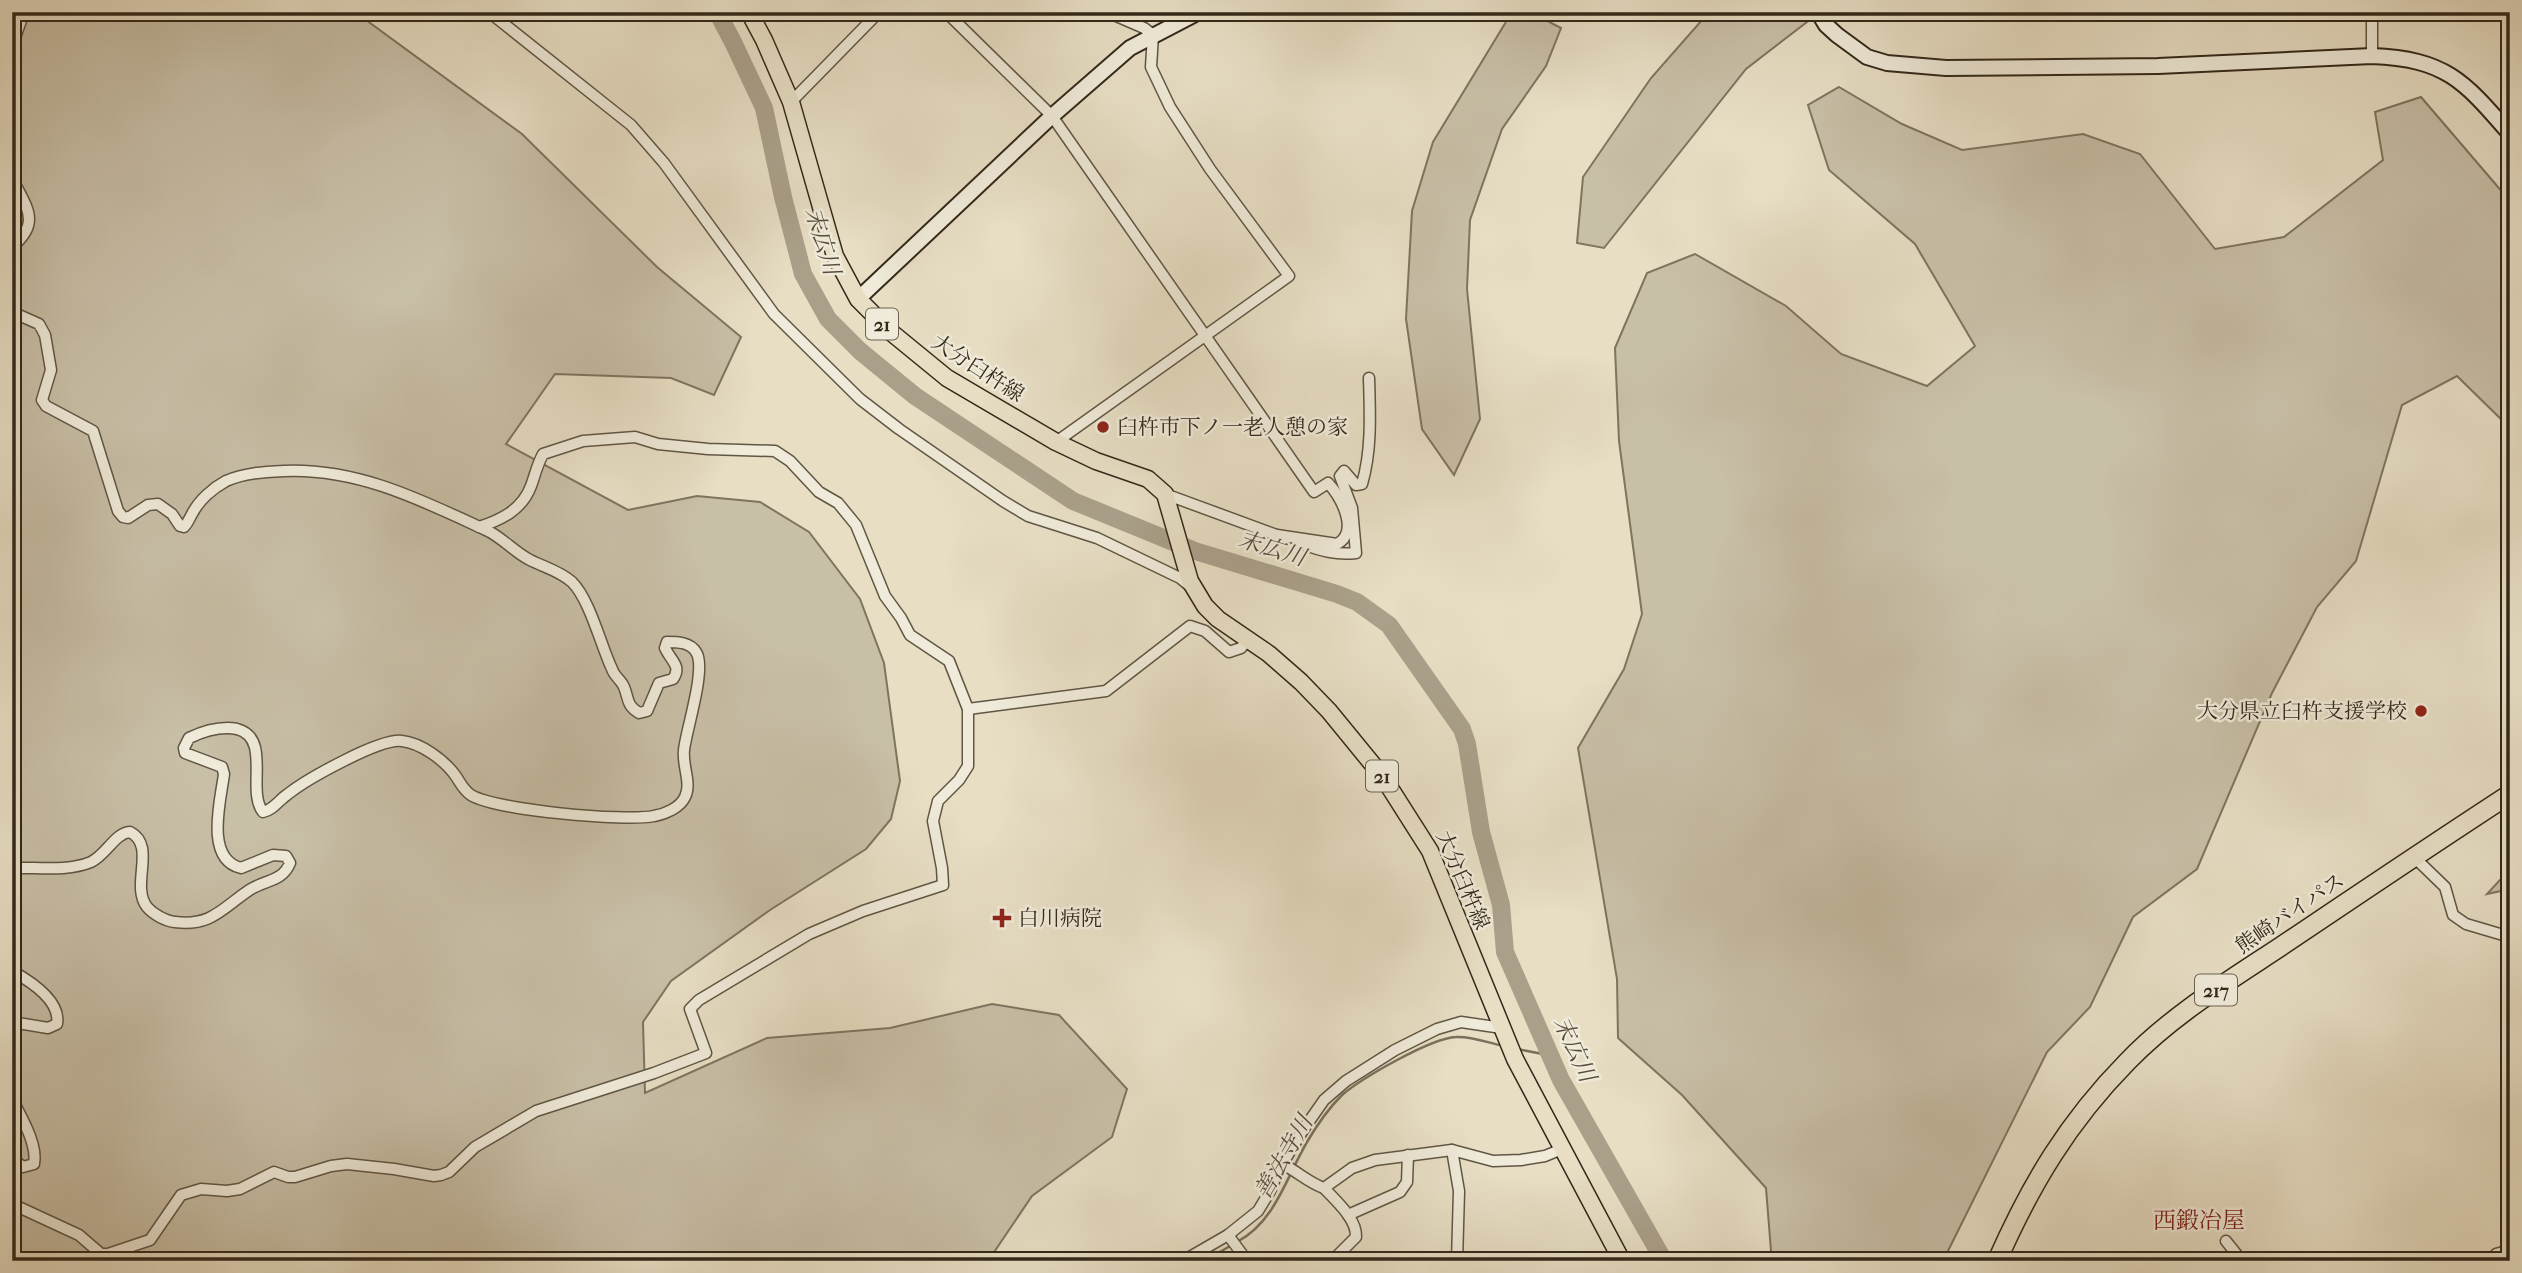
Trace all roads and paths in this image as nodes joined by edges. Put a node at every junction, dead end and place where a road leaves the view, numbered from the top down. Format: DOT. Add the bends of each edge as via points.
graph roads {
  1 [pos="24,12"];
  2 [pos="489,12"];
  3 [pos="749,12"];
  4 [pos="879,12"];
  5 [pos="946,12"];
  6 [pos="1107,12"];
  7 [pos="1199,12"];
  8 [pos="1818,12"];
  9 [pos="2372,12"];
  10 [pos="1153,35"];
  11 [pos="12,46"];
  12 [pos="2372,56"];
  13 [pos="790,102"];
  14 [pos="1052,116"];
  15 [pos="2510,134"];
  16 [pos="12,178"];
  17 [pos="12,247"];
  18 [pos="858,299"];
  19 [pos="12,312"];
  20 [pos="1205,336"];
  21 [pos="1369,378"];
  22 [pos="1056,442"];
  23 [pos="1167,499"];
  24 [pos="478,527"];
  25 [pos="1277,535"];
  26 [pos="1190,580"];
  27 [pos="1248,639"];
  28 [pos="968,709"];
  29 [pos="2510,793"];
  30 [pos="2414,857"];
  31 [pos="12,868"];
  32 [pos="2510,937"];
  33 [pos="12,971"];
  34 [pos="12,1022"];
  35 [pos="1503,1031"];
  36 [pos="12,1100"];
  37 [pos="1562,1149"];
  38 [pos="1452,1150"];
  39 [pos="1408,1155"];
  40 [pos="12,1158"];
  41 [pos="1284,1165"];
  42 [pos="1324,1188"];
  43 [pos="12,1204"];
  44 [pos="1348,1215"];
  45 [pos="1229,1236"];
  46 [pos="2225,1241"];
  47 [pos="2510,1250"];
  48 [pos="2496,1254"];
  49 [pos="1240,1256"];
  50 [pos="1182,1261"];
  51 [pos="1332,1261"];
  52 [pos="1457,1261"];
  53 [pos="1622,1261"];
  54 [pos="1997,1261"];
  55 [pos="2242,1261"];
  1 -- 11 [label="street"];
  2 -- 26 [label="street" via="631,125 774,314 860,398 1028,516 1097,538"];
  3 -- 13 [label="main road, 大分臼杵線 / 21"];
  4 -- 13 [label="street"];
  5 -- 14 [label="street"];
  6 -- 10 [label="street"];
  7 -- 10 [label="street"];
  8 -- 12 [label="street" via="1837,36 1867,57 1946,68 2158,66"];
  9 -- 12 [label="street"];
  10 -- 14 [label="street" via="1129,48"];
  10 -- 20 [label="street" via="1151,67 1170,107 1198,153 1289,276"];
  12 -- 15 [label="street" via="2403,57 2443,69 2474,92"];
  13 -- 18 [label="main road, 大分臼杵線 / 21" via="835,256"];
  14 -- 18 [label="street"];
  14 -- 20 [label="street"];
  16 -- 17 [label="street" via="31,218 28,229"];
  18 -- 22 [label="main road, 大分臼杵線 / 21" via="947,378"];
  19 -- 24 [label="street" via="42,328 51,370 42,400 93,431 123,517 158,504 184,527 202,499 224,482 267,472 304,470 389,487"];
  20 -- 22 [label="street"];
  20 -- 25 [label="street" via="1314,492 1328,483 1348,521 1344,538 1337,544"];
  21 -- 25 [label="street" via="1366,473 1362,484 1356,485 1344,471 1340,475 1352,508 1356,552 1324,552"];
  22 -- 23 [label="main road, 大分臼杵線 / 21" via="1148,479"];
  23 -- 25 [label="street"];
  23 -- 26 [label="main road, 21"];
  24 -- 28 [label="street" via="500,520 517,507 531,488 543,454 583,441 635,436 659,444 775,451 819,492 838,503 856,525 885,596 910,635 949,661"];
  24 -- 31 [label="street" via="573,583 628,704 639,713 647,711 659,683 677,673 665,648 667,642 687,644 696,651 698,680 683,752 688,789 674,809 630,818 525,809 480,799 467,792 450,769 426,750 394,741 310,779 263,812 258,803 252,741 243,732 225,728 189,738 185,752 222,767 217,831 224,856 236,867 273,855 286,856 290,863 279,877 195,923 169,921 145,904 142,846 130,832 121,834 93,861"];
  26 -- 27 [label="main road, 大分臼杵線 / 21" via="1212,614"];
  27 -- 28 [label="street" via="1229,652 1205,631 1190,626 1106,691"];
  27 -- 35 [label="main road, 大分臼杵線 / 21" via="1329,711 1413,820 1430,850"];
  28 -- 43 [label="street" via="968,766 938,801 933,821 943,885 809,934 699,1000 690,1009 706,1053 536,1111 480,1144 441,1175 347,1164 295,1177 274,1172 240,1189 201,1189 181,1195 150,1240 108,1254"];
  29 -- 30 [label="highway, 熊崎バイパス / 217"];
  30 -- 32 [label="street" via="2445,887 2453,915 2466,924"];
  30 -- 54 [label="highway, 熊崎バイパス / 217" via="2186,1010 2128,1060 2048,1158"];
  33 -- 34 [label="street" via="55,1006 58,1015 57,1024 48,1028"];
  35 -- 37 [label="main road, 大分臼杵線 / 21"];
  35 -- 41 [label="street" via="1455,1023 1354,1075 1327,1097"];
  36 -- 40 [label="street" via="35,1158 34,1164 23,1167"];
  37 -- 38 [label="street" via="1545,1156 1493,1161"];
  37 -- 53 [label="main road, 大分臼杵線 / 21"];
  38 -- 39 [label="street"];
  38 -- 52 [label="street" via="1459,1191"];
  39 -- 42 [label="street" via="1360,1164"];
  39 -- 44 [label="street" via="1407,1182 1399,1192"];
  41 -- 42 [label="street"];
  41 -- 45 [label="street" via="1258,1211"];
  42 -- 44 [label="street"];
  44 -- 51 [label="street" via="1356,1237"];
  45 -- 49 [label="street"];
  45 -- 50 [label="street"];
  46 -- 55 [label="street"];
  47 -- 48 [label="street"];
}
